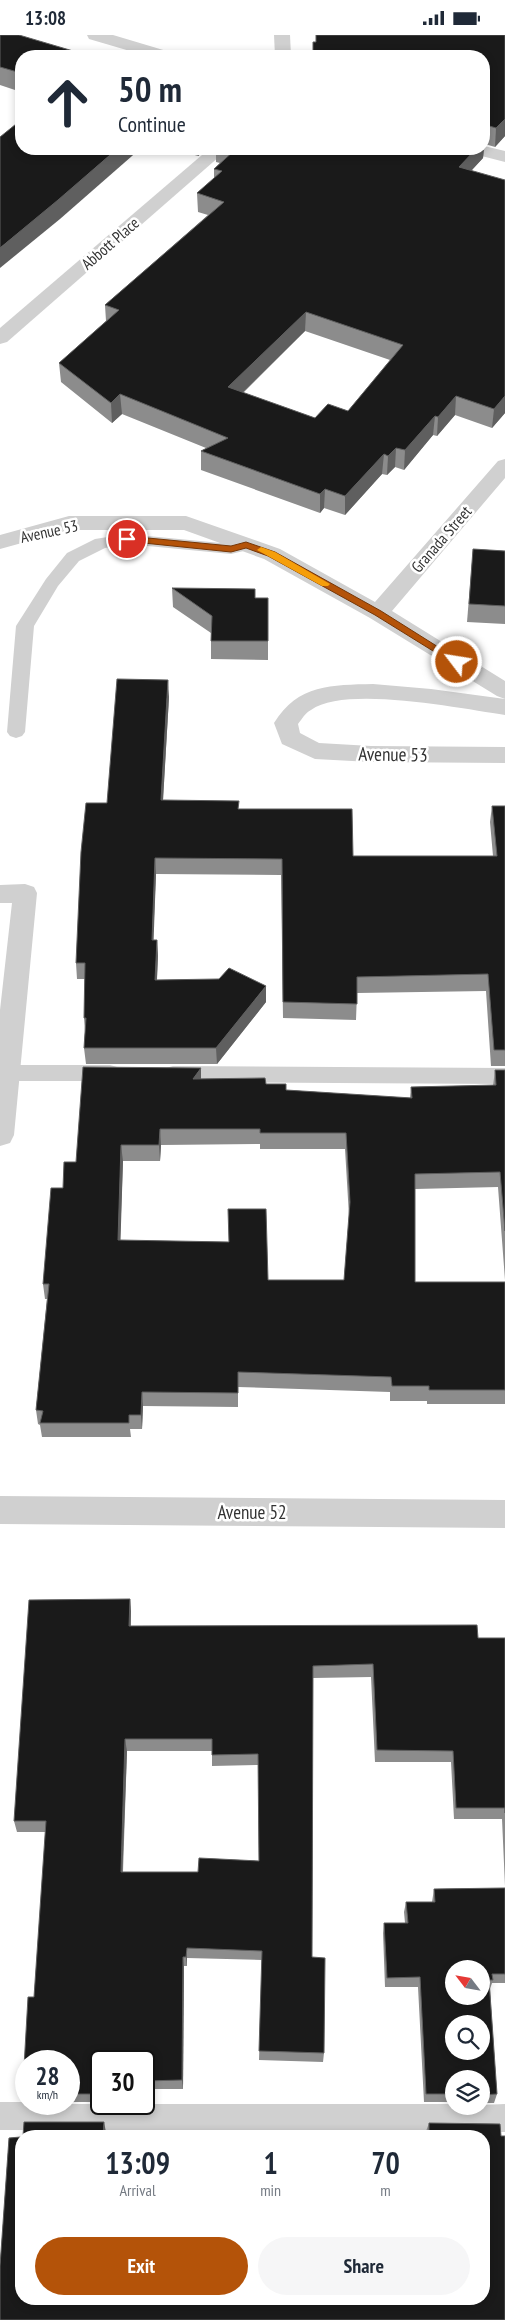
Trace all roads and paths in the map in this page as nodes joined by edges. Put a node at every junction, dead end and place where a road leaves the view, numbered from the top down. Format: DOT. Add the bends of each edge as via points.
graph roads {
  1 [pos="95,35"];
  2 [pos="282,35"];
  3 [pos="144,50"];
  4 [pos="283,50"];
  5 [pos="490,153"];
  6 [pos="212,155"];
  7 [pos="505,157"];
  8 [pos="0,338"];
  9 [pos="505,465"];
  10 [pos="0,542"];
  11 [pos="246,545"];
  12 [pos="378,613"];
  13 [pos="505,691"];
  14 [pos="505,707"];
  15 [pos="16,732"];
  16 [pos="505,755"];
  17 [pos="0,894"];
  18 [pos="6,1073"];
  19 [pos="126,1073"];
  20 [pos="155,1073"];
  21 [pos="505,1076"];
  22 [pos="0,1135"];
  23 [pos="0,1510"];
  24 [pos="505,1514"];
  25 [pos="0,2116"];
  26 [pos="505,2118"];
  1 -- 3 [label="street"];
  2 -- 4 [label="street"];
  5 -- 7 [label="street"];
  6 -- 8 [label="street, Abbott Place"];
  9 -- 12 [label="street, Granada Street"];
  10 -- 11 [label="street, Avenue 53" via="69,523 186,523"];
  11 -- 12 [label="street, Avenue 53" via="272,554"];
  11 -- 15 [label="lane" via="231,549 127,539 101,543 73,557 25,626"];
  12 -- 13 [label="street, Avenue 53"];
  14 -- 16 [label="street, Avenue 53" via="372,692 331,693 304,703 286,723 290,738 315,751"];
  17 -- 18 [label="street" via="25,893"];
  18 -- 19 [label="lane"];
  18 -- 22 [label="street"];
  20 -- 21 [label="lane"];
  23 -- 24 [label="street, Avenue 52"];
  25 -- 26 [label="lane"];
}
